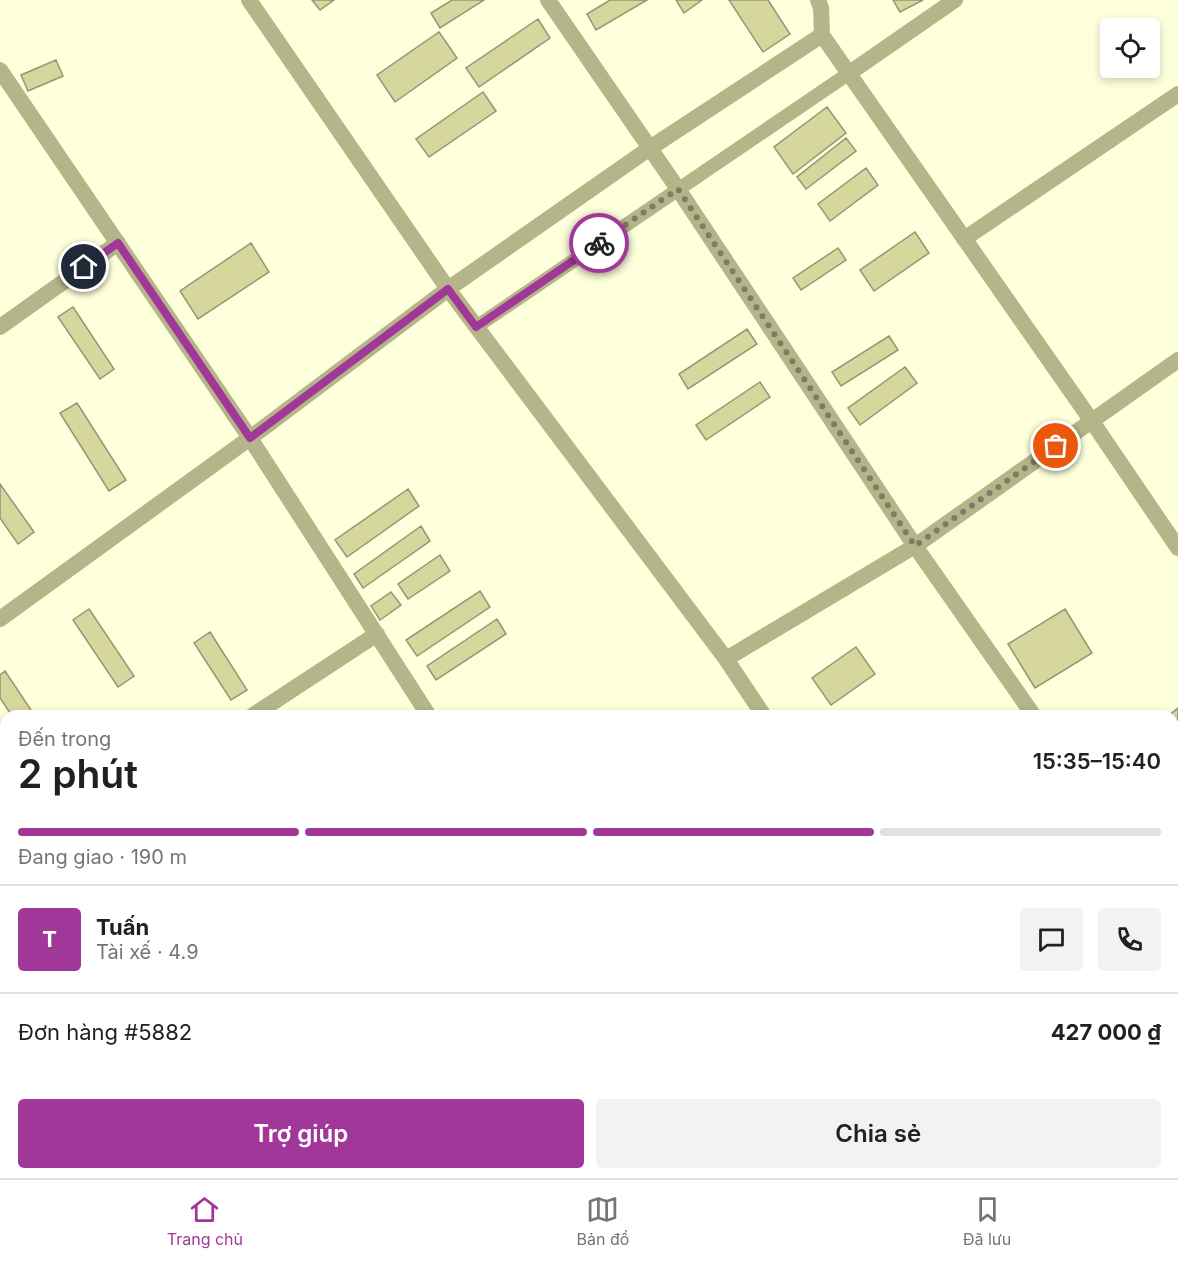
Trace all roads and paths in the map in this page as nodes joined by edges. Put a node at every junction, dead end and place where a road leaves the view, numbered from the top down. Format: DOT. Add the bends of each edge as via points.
graph roads {
  1 [pos="249,0"];
  2 [pos="548,0"];
  3 [pos="818,0"];
  4 [pos="955,0"];
  5 [pos="822,35"];
  6 [pos="1,73"];
  7 [pos="848,74"];
  8 [pos="1178,94"];
  9 [pos="650,148"];
  10 [pos="678,189"];
  11 [pos="964,239"];
  12 [pos="118,243"];
  13 [pos="448,289"];
  14 [pos="0,327"];
  15 [pos="476,327"];
  16 [pos="1178,360"];
  17 [pos="1091,420"];
  18 [pos="250,438"];
  19 [pos="915,546"];
  20 [pos="1178,548"];
  21 [pos="0,619"];
  22 [pos="377,634"];
  23 [pos="726,659"];
  24 [pos="261,710"];
  25 [pos="425,710"];
  26 [pos="760,710"];
  27 [pos="1030,710"];
  1 -- 13 [label="street"];
  2 -- 9 [label="street"];
  3 -- 5 [label="street"];
  4 -- 7 [label="street"];
  5 -- 7 [label="street"];
  5 -- 9 [label="street"];
  6 -- 12 [label="street"];
  7 -- 10 [label="lane"];
  7 -- 11 [label="street"];
  8 -- 11 [label="street"];
  9 -- 10 [label="street"];
  9 -- 13 [label="street"];
  10 -- 15 [label="lane"];
  10 -- 19 [label="street"];
  11 -- 17 [label="street"];
  12 -- 14 [label="street"];
  12 -- 18 [label="street"];
  13 -- 15 [label="street"];
  13 -- 18 [label="street"];
  15 -- 23 [label="street"];
  16 -- 17 [label="street"];
  17 -- 19 [label="street"];
  17 -- 20 [label="street"];
  18 -- 21 [label="street"];
  18 -- 22 [label="street"];
  19 -- 23 [label="street"];
  19 -- 27 [label="street"];
  22 -- 24 [label="street"];
  22 -- 25 [label="street"];
  23 -- 26 [label="street"];
}
